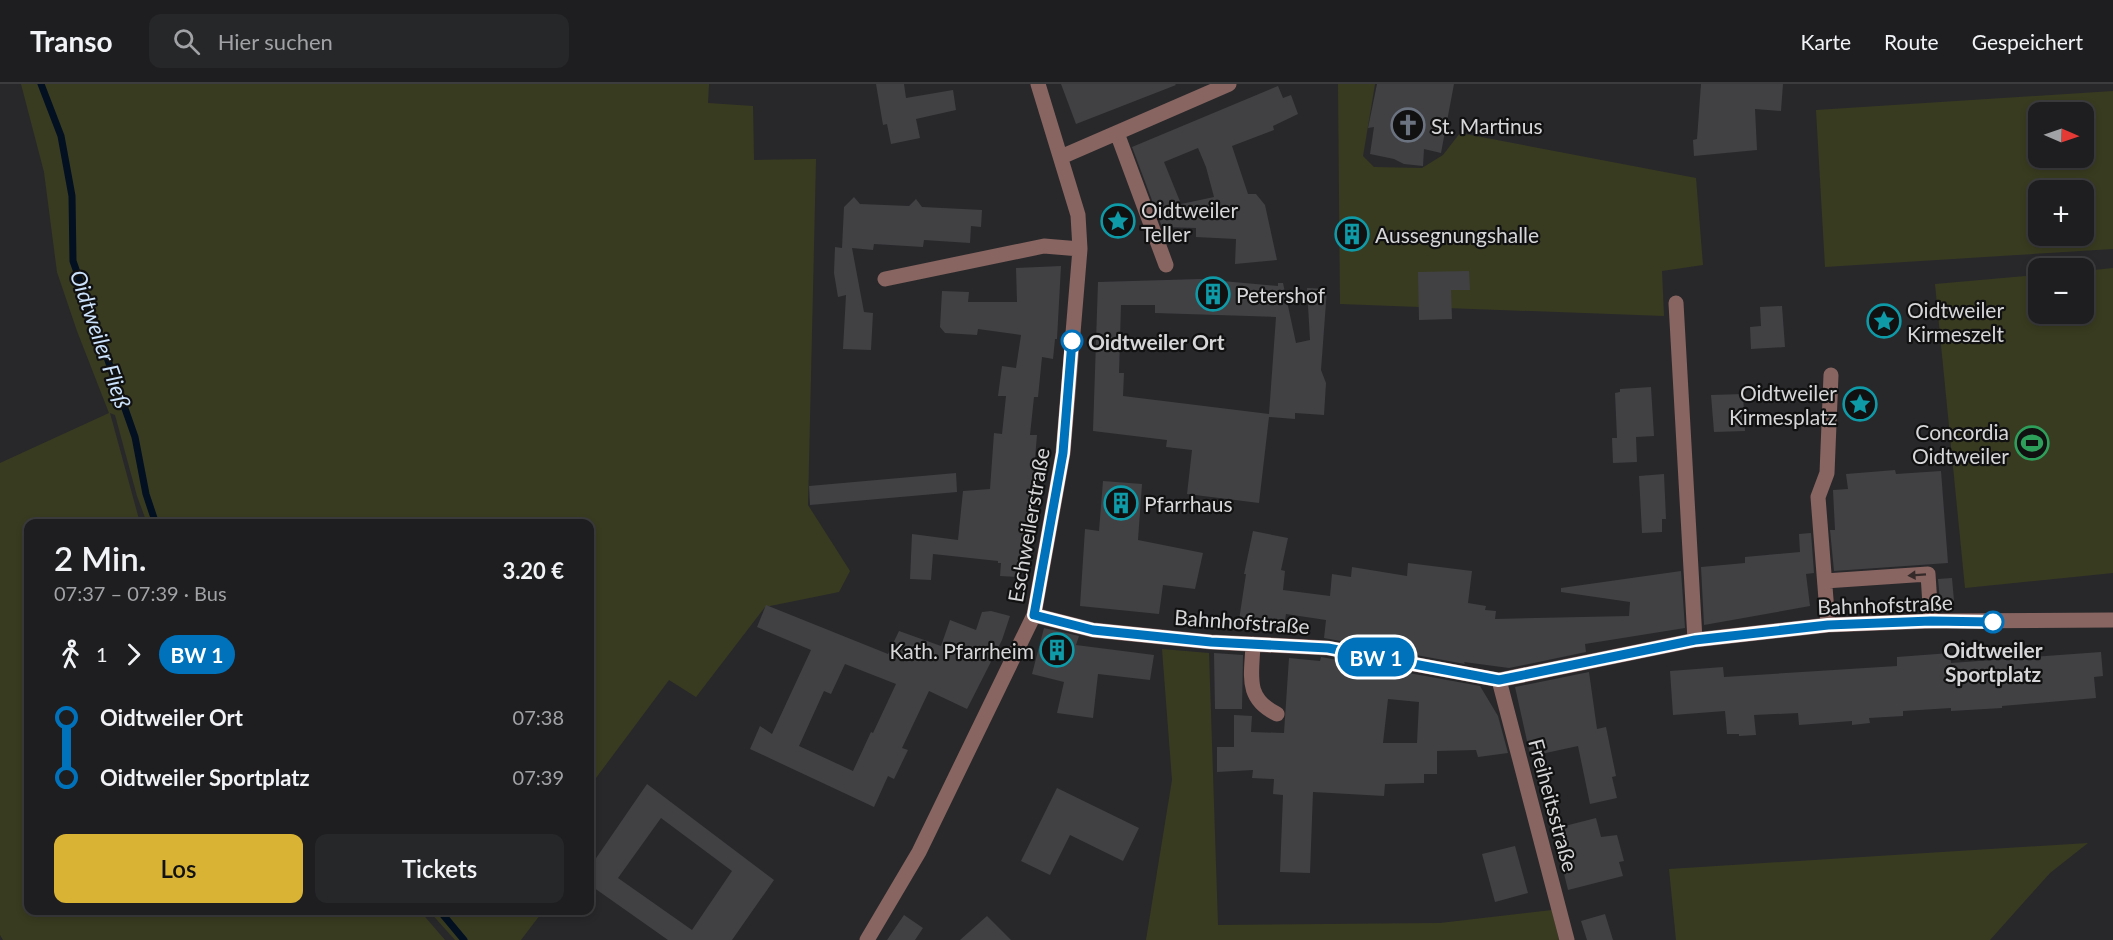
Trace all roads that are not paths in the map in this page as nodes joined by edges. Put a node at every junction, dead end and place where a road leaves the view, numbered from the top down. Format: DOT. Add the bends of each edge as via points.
graph roads {
  1 [pos="1038,84"];
  2 [pos="1229,84"];
  3 [pos="1117,133"];
  4 [pos="1061,157"];
  5 [pos="1080,249"];
  6 [pos="1166,265"];
  7 [pos="885,279"];
  8 [pos="1676,303"];
  9 [pos="1830,375"];
  10 [pos="1826,581"];
  11 [pos="1034,615"];
  12 [pos="2113,620"];
  13 [pos="1931,621"];
  14 [pos="1828,625"];
  15 [pos="1695,640"];
  16 [pos="1253,644"];
  17 [pos="1499,680"];
  18 [pos="1277,714"];
  19 [pos="867,940"];
  20 [pos="1567,940"];
  1 -- 4 [label="street, Eschweilerstraße"];
  2 -- 3 [label="street"];
  3 -- 4 [label="street"];
  3 -- 6 [label="street"];
  4 -- 5 [label="street, Eschweilerstraße" via="1078,215"];
  5 -- 7 [label="street" via="1044,246"];
  5 -- 11 [label="street, Eschweilerstraße" via="1063,453"];
  8 -- 15 [label="street"];
  9 -- 10 [label="street" via="1827,473 1818,497"];
  13 -- 10 [label="street, one-way" via="1928,574"];
  10 -- 14 [label="street"];
  11 -- 16 [label="street, Bahnhofstraße" via="1093,630"];
  11 -- 19 [label="street, Eschweilerstraße" via="919,852"];
  12 -- 13 [label="street, Bahnhofstraße"];
  13 -- 14 [label="street, Bahnhofstraße"];
  14 -- 15 [label="street, Bahnhofstraße"];
  15 -- 17 [label="street, Bahnhofstraße"];
  16 -- 17 [label="street, Bahnhofstraße" via="1328,648"];
  16 -- 18 [label="street" via="1253,692 1261,704"];
  17 -- 20 [label="street, Freiheitsstraße"];
}
